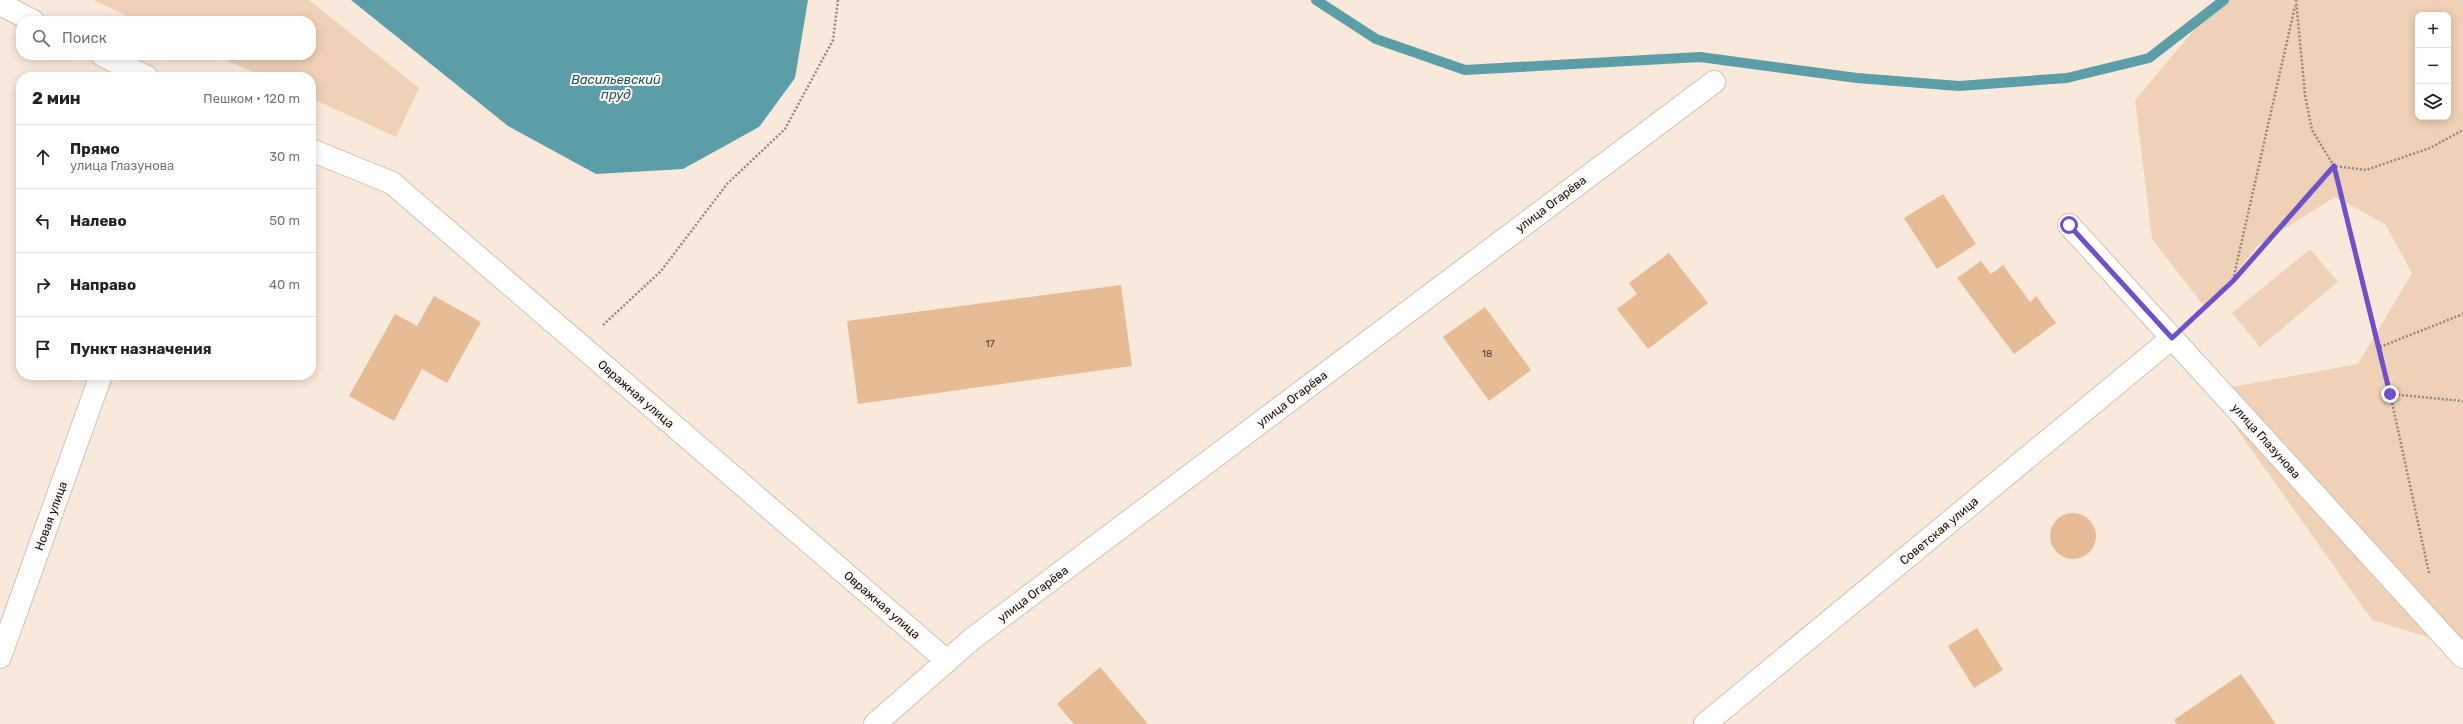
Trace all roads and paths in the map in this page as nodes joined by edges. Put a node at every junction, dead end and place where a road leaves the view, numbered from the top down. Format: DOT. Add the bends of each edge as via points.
graph roads {
  1 [pos="838,0"];
  2 [pos="2296,2"];
  3 [pos="0,4"];
  4 [pos="23,16"];
  5 [pos="112,60"];
  6 [pos="137,72"];
  7 [pos="1714,82"];
  8 [pos="2463,130"];
  9 [pos="316,152"];
  10 [pos="2334,166"];
  11 [pos="2069,225"];
  12 [pos="2233,281"];
  13 [pos="2463,314"];
  14 [pos="599,329"];
  15 [pos="2172,338"];
  16 [pos="2380,347"];
  17 [pos="99,380"];
  18 [pos="2390,394"];
  19 [pos="2463,401"];
  20 [pos="2430,580"];
  21 [pos="0,657"];
  22 [pos="2463,657"];
  23 [pos="947,661"];
  24 [pos="875,724"];
  25 [pos="1706,724"];
  1 -- 14 [label="path" via="833,40 786,129 727,184 660,271"];
  2 -- 10 [label="path" via="2305,95 2312,130"];
  2 -- 12 [label="path"];
  3 -- 4 [label="street"];
  5 -- 6 [label="street"];
  7 -- 23 [label="street, улица Огарёва" via="972,639"];
  8 -- 10 [label="path" via="2430,148 2366,170"];
  9 -- 23 [label="street, Овражная улица" via="392,183"];
  10 -- 12 [label="path"];
  10 -- 16 [label="path"];
  11 -- 15 [label="street, улица Глазунова"];
  12 -- 15 [label="path"];
  13 -- 16 [label="path"];
  15 -- 22 [label="street, улица Глазунова"];
  15 -- 25 [label="street, Советская улица"];
  16 -- 18 [label="path"];
  17 -- 21 [label="street, Новая улица"];
  18 -- 19 [label="path"];
  18 -- 20 [label="path"];
  23 -- 24 [label="street, улица Огарёва"];
}
